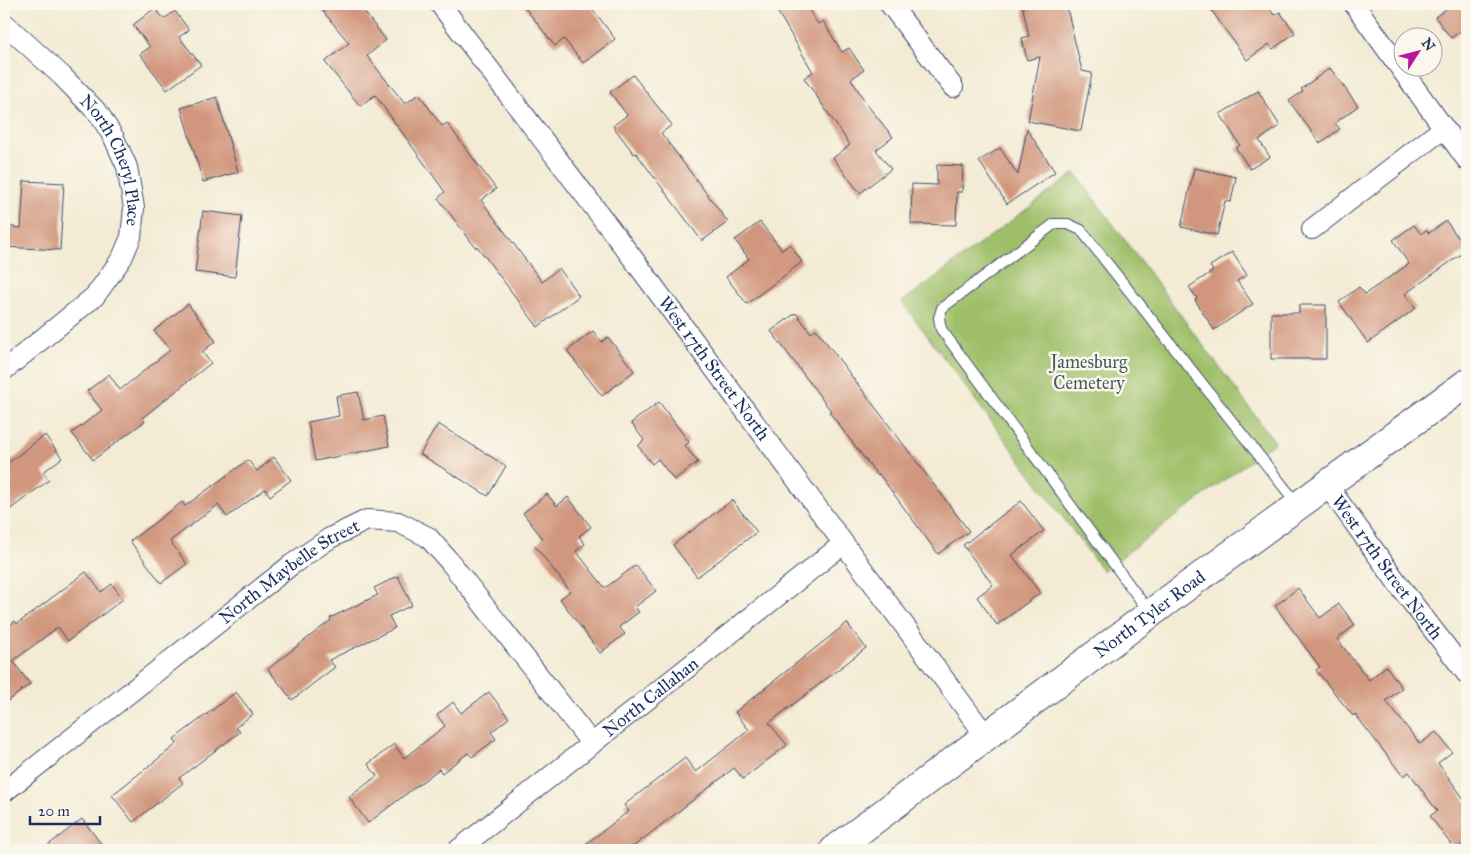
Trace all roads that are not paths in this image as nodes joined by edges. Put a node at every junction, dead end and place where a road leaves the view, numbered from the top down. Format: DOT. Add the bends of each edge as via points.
graph roads {
  1 [pos="440,4"];
  2 [pos="890,4"];
  3 [pos="1354,4"];
  4 [pos="4,23"];
  5 [pos="953,87"];
  6 [pos="1444,128"];
  7 [pos="1467,160"];
  8 [pos="1312,229"];
  9 [pos="4,370"];
  10 [pos="1467,383"];
  11 [pos="1327,485"];
  12 [pos="1298,506"];
  13 [pos="843,544"];
  14 [pos="1151,614"];
  15 [pos="1467,674"];
  16 [pos="986,736"];
  17 [pos="592,744"];
  18 [pos="4,792"];
  19 [pos="458,850"];
  20 [pos="834,850"];
  1 -- 13 [label="street, West 17th Street North"];
  2 -- 5 [label="street"];
  3 -- 6 [label="street"];
  4 -- 9 [label="street, North Cheryl Place" via="99,114 127,168 134,208 131,237 122,258 95,296"];
  6 -- 7 [label="street"];
  6 -- 8 [label="street"];
  10 -- 11 [label="main road, North Tyler Road"];
  11 -- 12 [label="main road, North Tyler Road"];
  11 -- 15 [label="street, West 17th Street North"];
  12 -- 14 [label="main road, North Tyler Road"];
  12 -- 14 [label="lane" via="1081,230 1068,224 1054,224 942,308 939,318 941,330"];
  13 -- 16 [label="street, West 17th Street North"];
  13 -- 17 [label="street, North Callahan"];
  14 -- 16 [label="main road, North Tyler Road"];
  16 -- 20 [label="main road, North Tyler Road"];
  17 -- 18 [label="street, North Maybelle Street" via="428,538 398,522 367,520 330,538 291,565"];
  17 -- 19 [label="street, North Callahan"];
}
